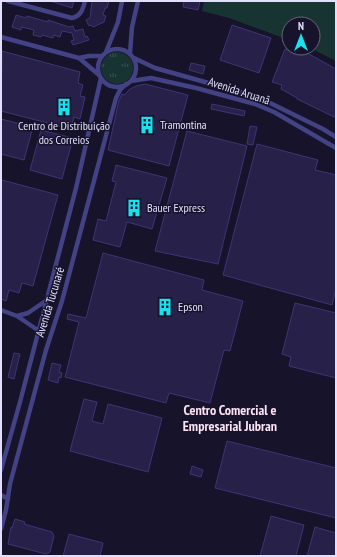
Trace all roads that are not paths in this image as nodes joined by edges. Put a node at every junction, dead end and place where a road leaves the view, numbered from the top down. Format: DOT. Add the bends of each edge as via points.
graph roads {
  1 [pos="8,1"];
  2 [pos="85,1"];
  3 [pos="122,1"];
  4 [pos="138,1"];
  5 [pos="1,37"];
  6 [pos="106,52"];
  7 [pos="130,53"];
  8 [pos="102,56"];
  9 [pos="79,58"];
  10 [pos="134,58"];
  11 [pos="155,68"];
  12 [pos="100,77"];
  13 [pos="151,78"];
  14 [pos="131,81"];
  15 [pos="126,84"];
  16 [pos="336,137"];
  17 [pos="336,148"];
  18 [pos="47,300"];
  19 [pos="1,310"];
  20 [pos="17,316"];
  21 [pos="39,331"];
  22 [pos="1,470"];
  23 [pos="1,495"];
  24 [pos="8,499"];
  25 [pos="3,518"];
  26 [pos="1,528"];
  1 -- 2 [label="street" via="72,18 79,15"];
  3 -- 6 [label="street" via="118,22"];
  4 -- 7 [label="street"];
  5 -- 9 [label="street"];
  6 -- 7 [label="street" via="118,48"];
  6 -- 8 [label="street"];
  7 -- 10 [label="street"];
  8 -- 9 [label="street"];
  8 -- 12 [label="street" via="98,62"];
  9 -- 12 [label="street"];
  10 -- 11 [label="street, Avenida Aruanã"];
  10 -- 14 [label="street" via="136,70"];
  11 -- 13 [label="street"];
  11 -- 16 [label="street, Avenida Aruanã" via="262,99"];
  12 -- 15 [label="street" via="107,84 114,86"];
  12 -- 18 [label="street, Avenida Tucunaré" via="76,188"];
  13 -- 14 [label="street, Avenida Aruanã"];
  13 -- 17 [label="street, Avenida Aruanã" via="256,104"];
  14 -- 15 [label="street"];
  15 -- 24 [label="street, Avenida Tucunaré" via="116,98 62,300 46,350"];
  18 -- 20 [label="street" via="28,313"];
  18 -- 21 [label="street, Avenida Tucunaré"];
  19 -- 20 [label="street"];
  20 -- 21 [label="street"];
  21 -- 22 [label="street, Avenida Tucunaré"];
  23 -- 24 [label="street"];
  24 -- 25 [label="street, Avenida Tucunaré"];
  25 -- 26 [label="street, Avenida Tucunaré"];
}
